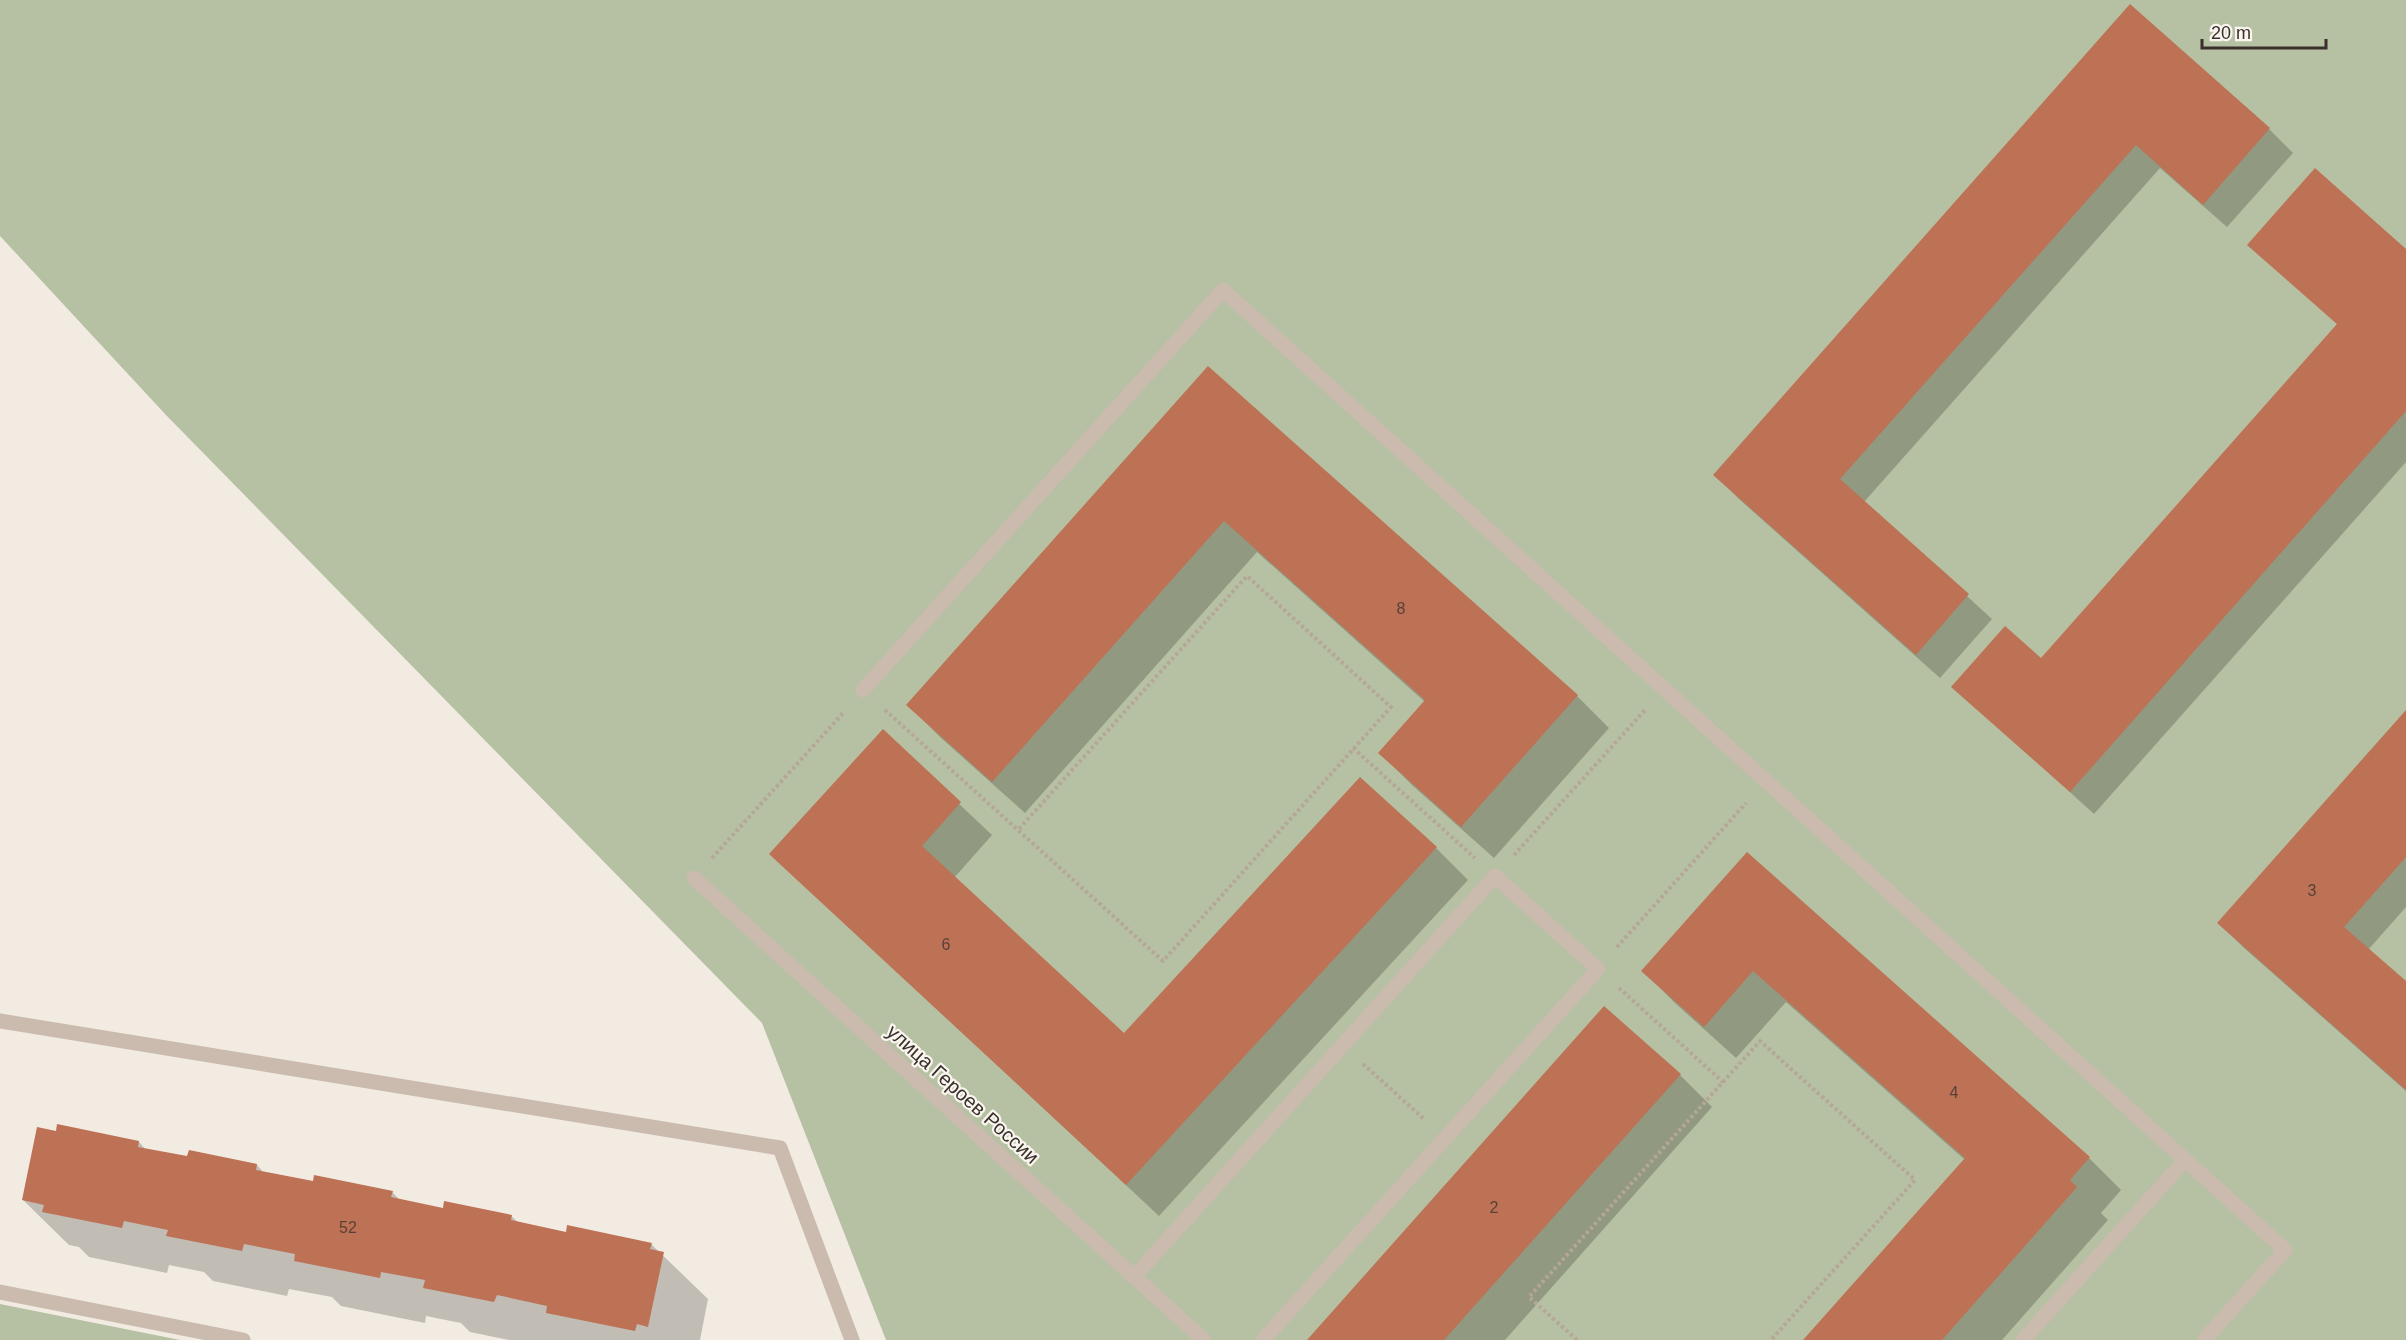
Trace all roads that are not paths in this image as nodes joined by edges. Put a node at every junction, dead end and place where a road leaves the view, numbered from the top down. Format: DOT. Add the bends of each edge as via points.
graph roads {
  1 [pos="863,690"];
  2 [pos="694,878"];
  3 [pos="0,1021"];
  4 [pos="2185,1160"];
  5 [pos="1134,1277"];
  6 [pos="0,1292"];
  7 [pos="243,1340"];
  8 [pos="852,1340"];
  9 [pos="1204,1340"];
  10 [pos="1263,1340"];
  11 [pos="2023,1340"];
  12 [pos="2204,1340"];
  1 -- 4 [label="street" via="1223,290"];
  2 -- 5 [label="street, улица Героев России"];
  3 -- 8 [label="street" via="780,1148"];
  4 -- 11 [label="street"];
  4 -- 12 [label="street" via="2285,1250"];
  5 -- 9 [label="street, улица Героев России"];
  5 -- 10 [label="street" via="1495,876 1598,969"];
  6 -- 7 [label="street"];
}
